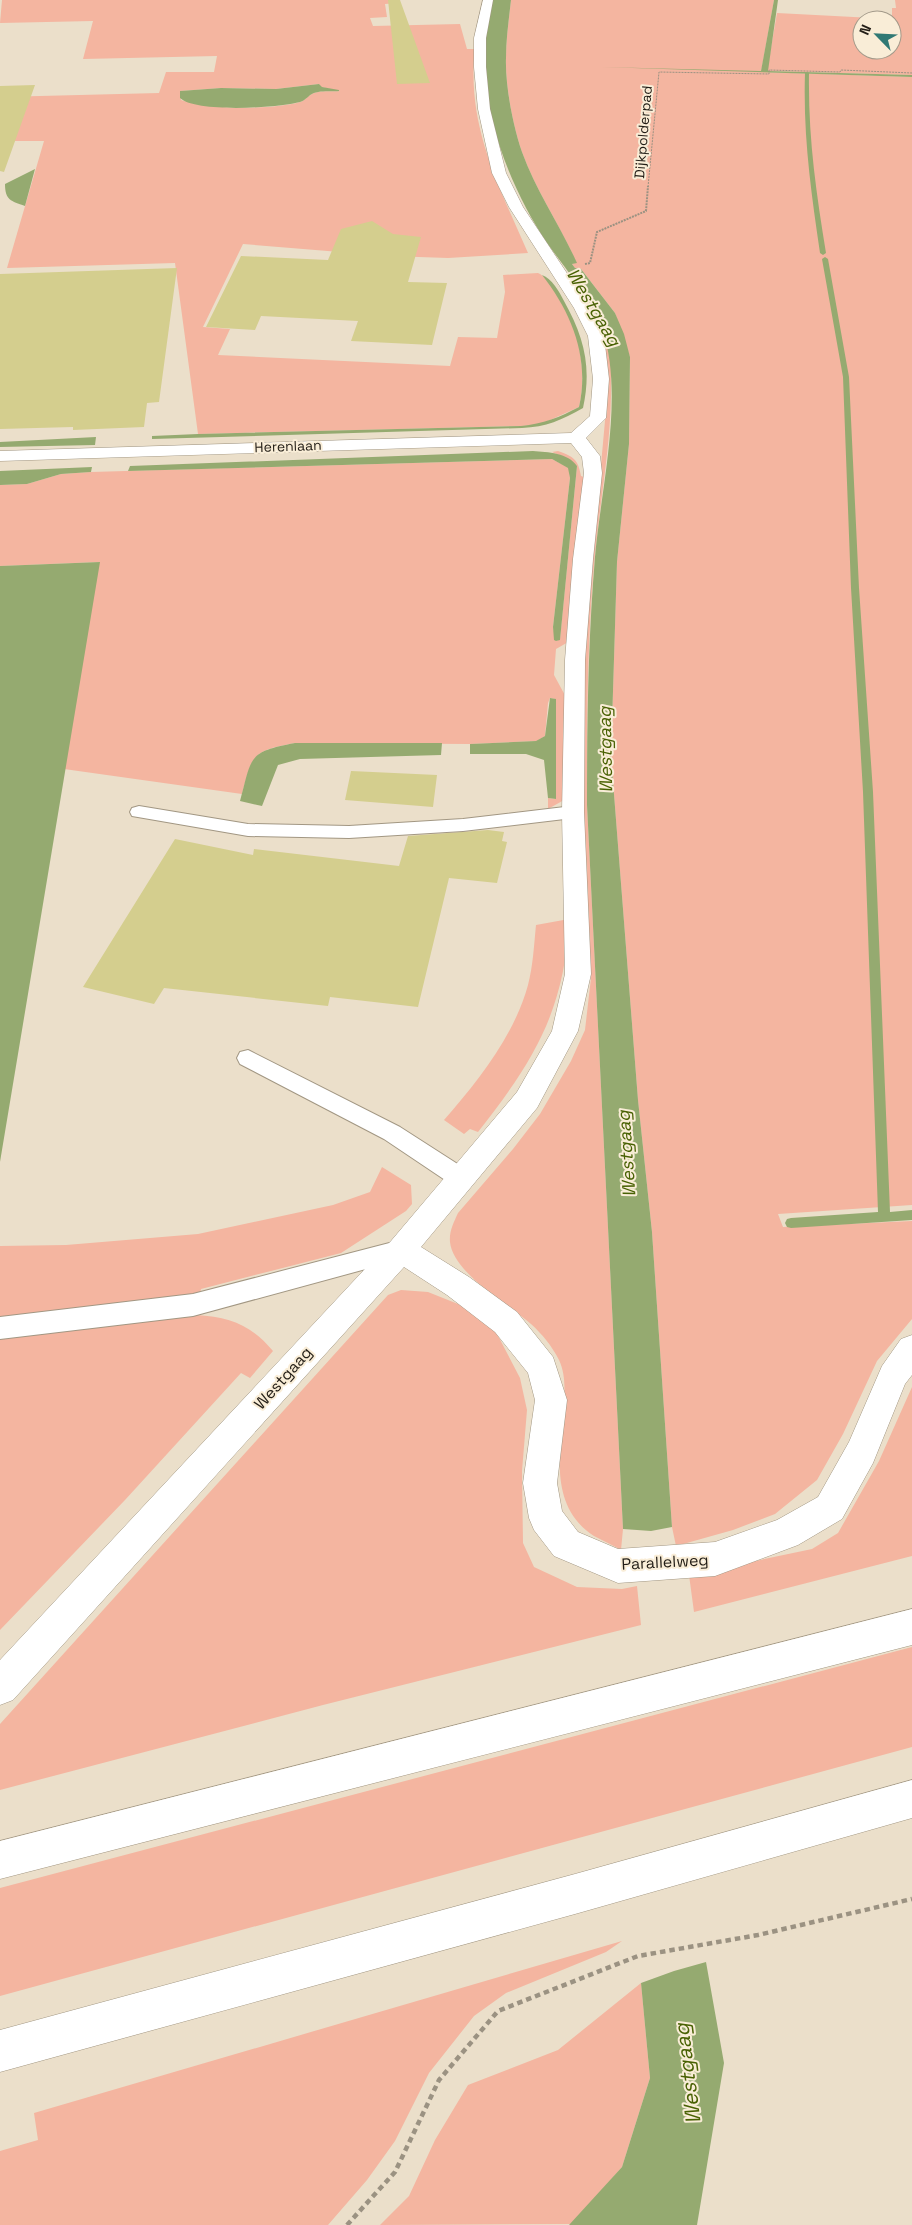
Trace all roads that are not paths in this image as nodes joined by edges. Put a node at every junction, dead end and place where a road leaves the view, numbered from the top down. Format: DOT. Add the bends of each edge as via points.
graph roads {
  1 [pos="488,0"];
  2 [pos="576,438"];
  3 [pos="0,456"];
  4 [pos="139,812"];
  5 [pos="573,812"];
  6 [pos="248,1058"];
  7 [pos="462,1179"];
  8 [pos="401,1250"];
  9 [pos="0,1328"];
  10 [pos="912,1349"];
  11 [pos="912,1627"];
  12 [pos="0,1687"];
  13 [pos="912,1799"];
  14 [pos="0,1860"];
  15 [pos="0,2051"];
  1 -- 2 [label="main road" via="480,38 480,67 484,109 499,173 516,207 582,308 596,336 601,379 600,409 598,418"];
  2 -- 3 [label="main road, Herenlaan"];
  2 -- 5 [label="main road, Westgaag" via="590,456 593,472 582,559 575,660"];
  4 -- 5 [label="lane" via="248,830 349,832 463,825"];
  5 -- 7 [label="main road, Westgaag" via="578,974 565,1031 527,1100"];
  6 -- 7 [label="lane" via="392,1133"];
  7 -- 8 [label="main road, Westgaag"];
  8 -- 9 [label="lane" via="193,1304"];
  8 -- 10 [label="main road, Parallelweg" via="458,1286 506,1322 542,1367 551,1400 540,1483 546,1518 566,1544 618,1566 715,1560 786,1533 830,1508 861,1452 893,1376"];
  8 -- 12 [label="main road, Westgaag"];
  11 -- 14 [label="main road"];
  13 -- 15 [label="main road"];
}
